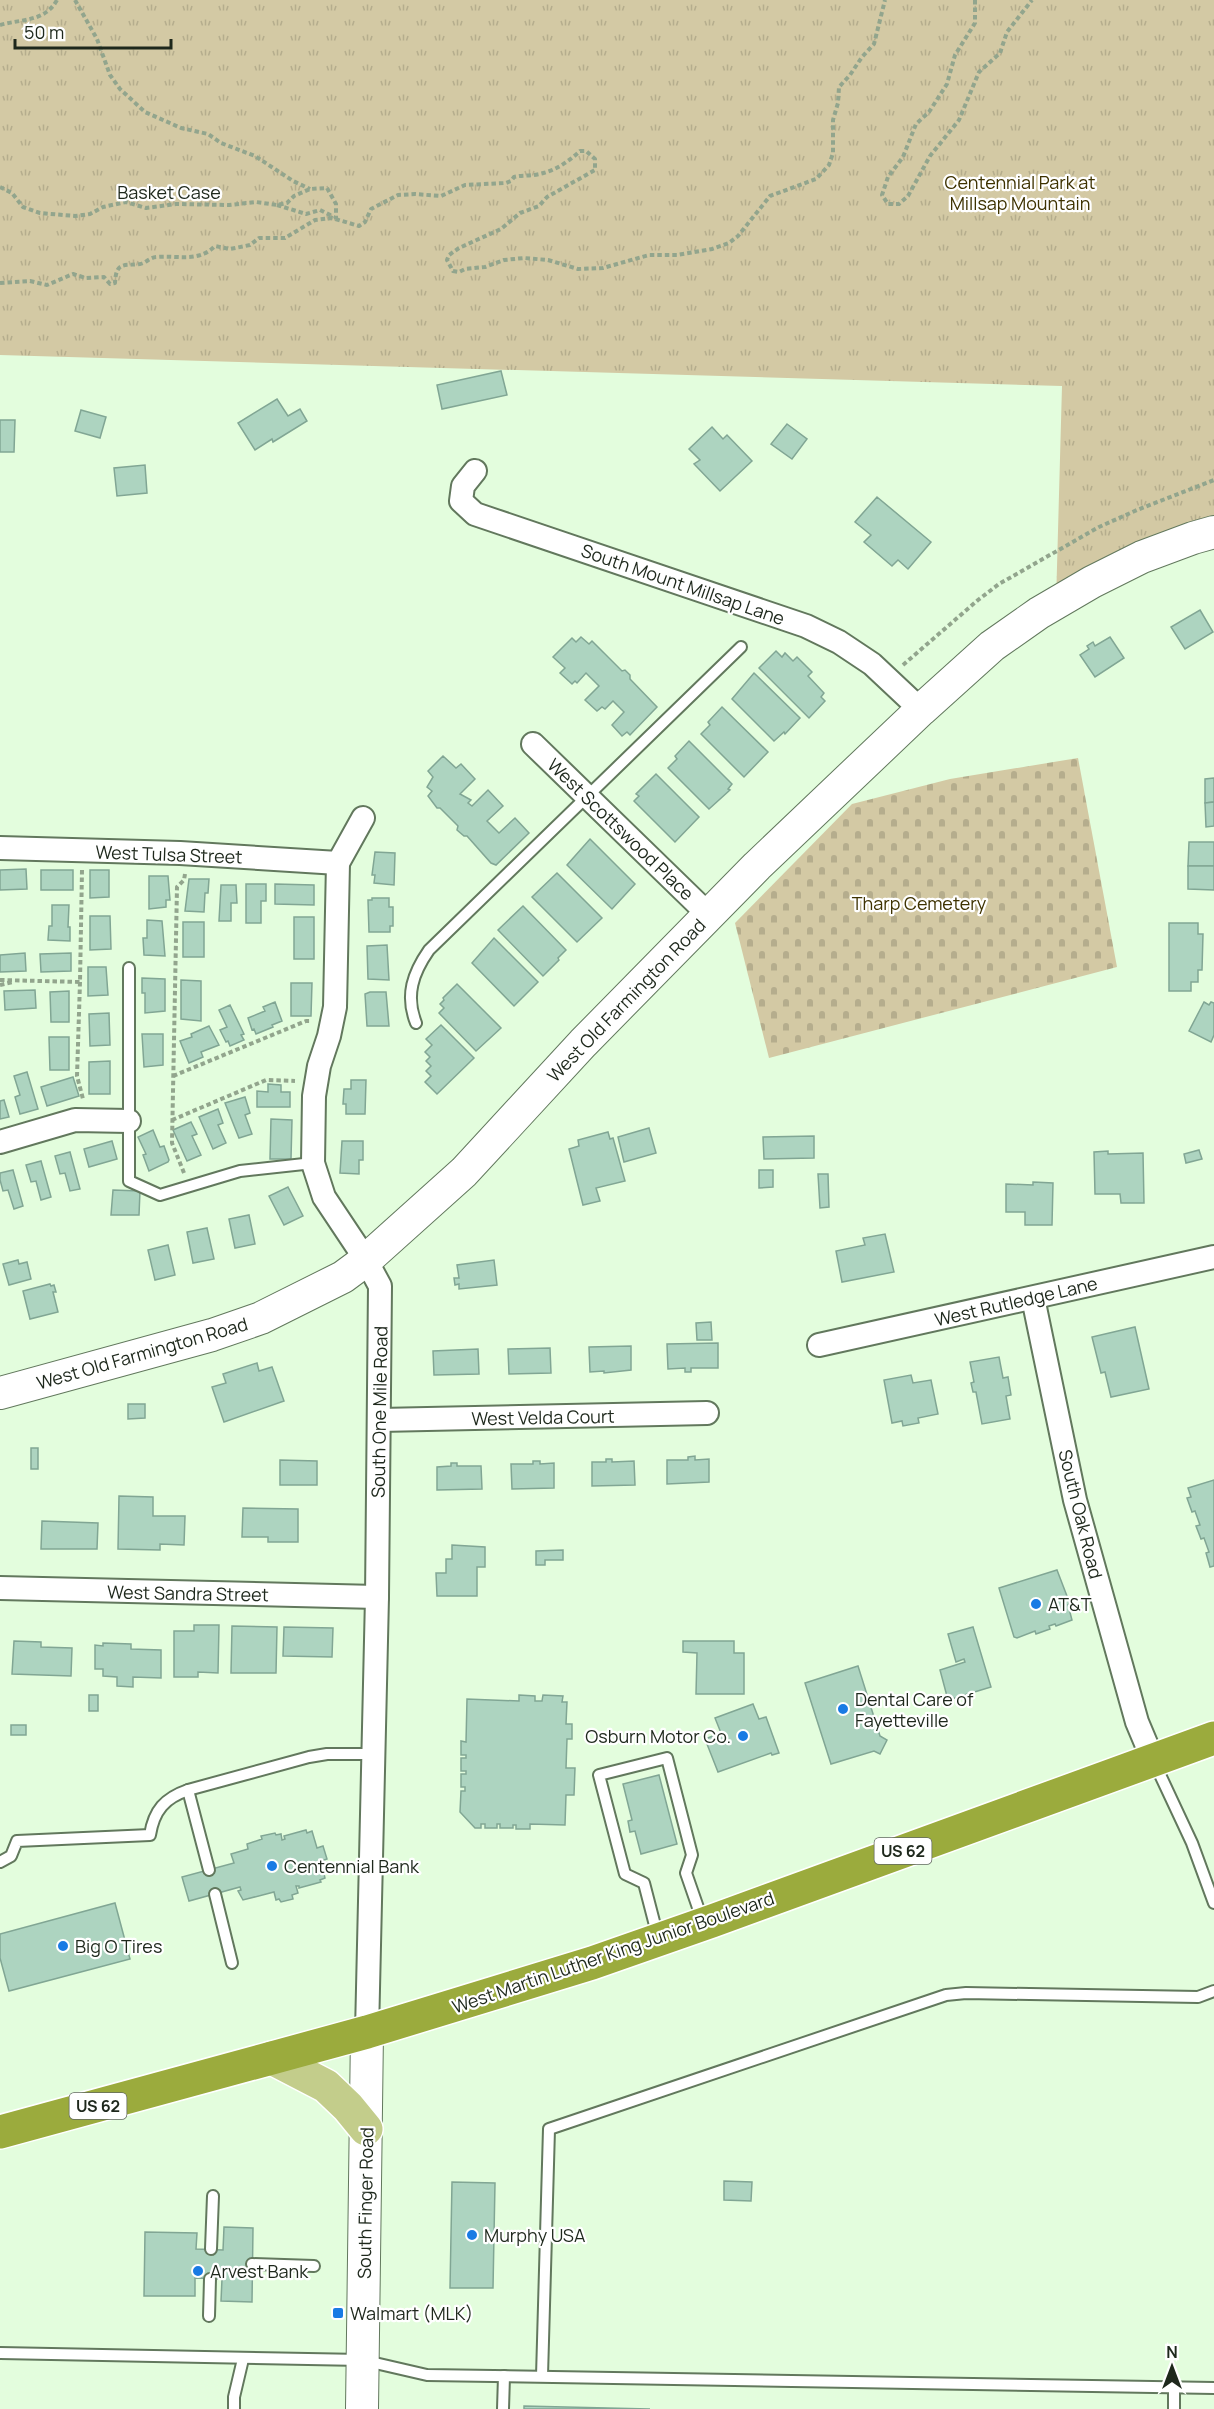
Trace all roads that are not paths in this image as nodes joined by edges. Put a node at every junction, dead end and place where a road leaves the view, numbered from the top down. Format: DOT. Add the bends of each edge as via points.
graph roads {
  1 [pos="475,471"];
  2 [pos="1214,532"];
  3 [pos="741,647"];
  4 [pos="921,710"];
  5 [pos="533,744"];
  6 [pos="587,796"];
  7 [pos="363,818"];
  8 [pos="0,848"];
  9 [pos="338,863"];
  10 [pos="709,915"];
  11 [pos="129,968"];
  12 [pos="416,1023"];
  13 [pos="129,1121"];
  14 [pos="0,1142"];
  15 [pos="313,1163"];
  16 [pos="1214,1257"];
  17 [pos="366,1260"];
  18 [pos="1033,1298"];
  19 [pos="819,1345"];
  20 [pos="0,1393"];
  21 [pos="707,1413"];
  22 [pos="380,1420"];
  23 [pos="0,1588"];
  24 [pos="377,1597"];
  25 [pos="1214,1738"];
  26 [pos="373,1754"];
  27 [pos="1154,1760"];
  28 [pos="188,1790"];
  29 [pos="0,1863"];
  30 [pos="208,1870"];
  31 [pos="215,1894"];
  32 [pos="1214,1903"];
  33 [pos="704,1924"];
  34 [pos="659,1940"];
  35 [pos="232,1963"];
  36 [pos="1214,1991"];
  37 [pos="367,2032"];
  38 [pos="272,2058"];
  39 [pos="2,2129"];
  40 [pos="366,2129"];
  41 [pos="213,2196"];
  42 [pos="211,2249"];
  43 [pos="252,2264"];
  44 [pos="314,2266"];
  45 [pos="210,2279"];
  46 [pos="209,2316"];
  47 [pos="0,2353"];
  48 [pos="243,2359"];
  49 [pos="362,2360"];
  50 [pos="504,2376"];
  51 [pos="542,2376"];
  52 [pos="1174,2387"];
  53 [pos="1214,2388"];
  54 [pos="234,2409"];
  55 [pos="362,2409"];
  56 [pos="503,2409"];
  57 [pos="1174,2409"];
  1 -- 4 [label="street, South Mount Millsap Lane" via="463,486 460,501 475,514 806,626 872,664"];
  2 -- 4 [label="street, West Old Farmington Road" via="1142,557 1039,613 992,646"];
  3 -- 6 [label="lane"];
  4 -- 10 [label="street, West Old Farmington Road"];
  5 -- 6 [label="street, West Scottswood Place"];
  6 -- 10 [label="street, West Scottswood Place"];
  6 -- 12 [label="lane" via="429,950 412,983 412,1014"];
  7 -- 9 [label="street, South One Mile Road"];
  8 -- 9 [label="street, West Tulsa Street"];
  9 -- 15 [label="street, South One Mile Road" via="335,1007 314,1096"];
  10 -- 17 [label="street, West Old Farmington Road" via="464,1172"];
  11 -- 13 [label="lane"];
  13 -- 14 [label="street" via="75,1120"];
  13 -- 15 [label="lane" via="129,1181 160,1195 240,1171"];
  15 -- 17 [label="street, South One Mile Road" via="324,1197"];
  16 -- 18 [label="street, West Rutledge Lane"];
  17 -- 20 [label="street, West Old Farmington Road" via="343,1277 261,1318"];
  17 -- 22 [label="street, South One Mile Road" via="380,1286"];
  18 -- 19 [label="street, West Rutledge Lane"];
  18 -- 27 [label="street, South Oak Road" via="1075,1500 1137,1722"];
  21 -- 22 [label="street, West Velda Court"];
  22 -- 24 [label="street, South One Mile Road"];
  23 -- 24 [label="street, West Sandra Street"];
  24 -- 26 [label="street, South One Mile Road"];
  25 -- 27 [label="highway, West Martin Luther King Junior Boulevard / US 62"];
  26 -- 28 [label="lane" via="309,1757"];
  26 -- 37 [label="street, South One Mile Road"];
  27 -- 32 [label="lane"];
  27 -- 33 [label="highway, West Martin Luther King Junior Boulevard / US 62"];
  28 -- 29 [label="lane" via="160,1806 150,1835 17,1841 11,1856"];
  28 -- 30 [label="lane"];
  31 -- 35 [label="lane"];
  33 -- 34 [label="highway, West Martin Luther King Junior Boulevard / US 62"];
  33 -- 34 [label="lane" via="686,1873 692,1855 667,1758 599,1775 625,1874 644,1883"];
  34 -- 37 [label="highway, West Martin Luther King Junior Boulevard / US 62"];
  36 -- 51 [label="lane" via="1198,1997 946,1995 549,2129"];
  37 -- 38 [label="highway, West Martin Luther King Junior Boulevard / US 62"];
  37 -- 40 [label="street, South Finger Road"];
  38 -- 39 [label="highway, West Martin Luther King Junior Boulevard / US 62"];
  38 -- 40 [label="main road" via="326,2086"];
  40 -- 49 [label="street, South Finger Road"];
  41 -- 42 [label="lane"];
  43 -- 44 [label="lane"];
  45 -- 46 [label="lane"];
  47 -- 48 [label="lane"];
  48 -- 49 [label="lane"];
  48 -- 54 [label="lane"];
  49 -- 50 [label="lane" via="427,2375"];
  49 -- 55 [label="street, South Finger Road"];
  50 -- 51 [label="lane"];
  50 -- 56 [label="lane"];
  51 -- 52 [label="lane"];
  52 -- 53 [label="lane"];
  52 -- 57 [label="lane"];
}
